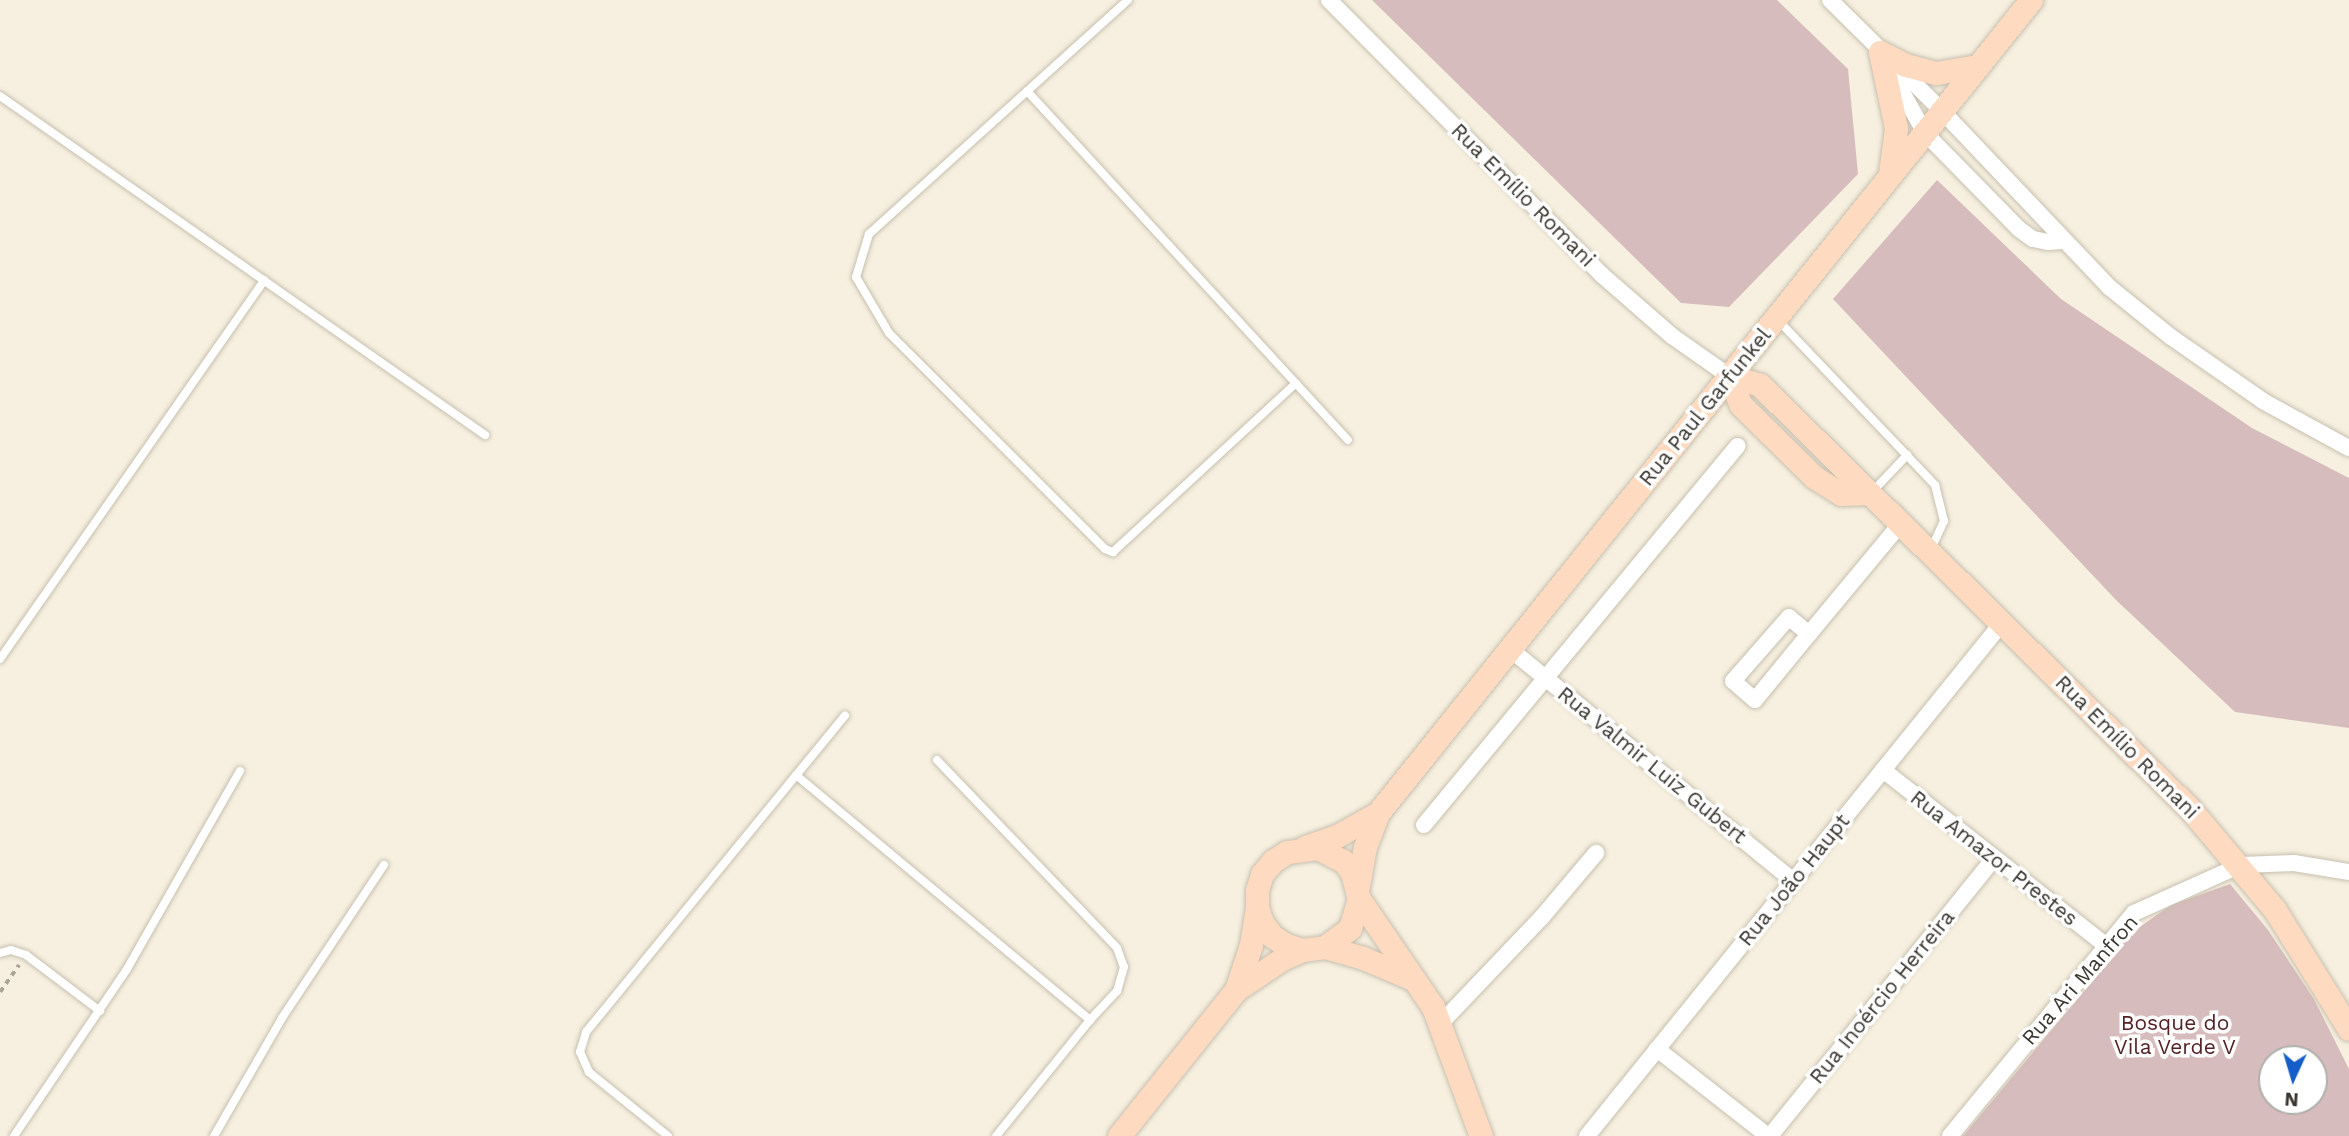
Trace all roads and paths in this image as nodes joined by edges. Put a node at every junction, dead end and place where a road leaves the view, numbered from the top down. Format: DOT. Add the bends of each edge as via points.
graph roads {
  1 [pos="1128,0"];
  2 [pos="1329,0"];
  3 [pos="1830,0"];
  4 [pos="2032,0"];
  5 [pos="1880,52"];
  6 [pos="1978,66"];
  7 [pos="1027,91"];
  8 [pos="0,96"];
  9 [pos="1942,111"];
  10 [pos="1925,132"];
  11 [pos="1889,177"];
  12 [pos="2064,241"];
  13 [pos="264,280"];
  14 [pos="1776,318"];
  15 [pos="1729,376"];
  16 [pos="1296,383"];
  17 [pos="485,435"];
  18 [pos="1348,440"];
  19 [pos="1738,446"];
  20 [pos="2349,448"];
  21 [pos="1907,455"];
  22 [pos="1871,493"];
  23 [pos="1900,523"];
  24 [pos="1930,552"];
  25 [pos="2002,623"];
  26 [pos="1809,634"];
  27 [pos="1510,649"];
  28 [pos="0,659"];
  29 [pos="1546,678"];
  30 [pos="845,715"];
  31 [pos="937,760"];
  32 [pos="1883,770"];
  33 [pos="240,771"];
  34 [pos="796,775"];
  35 [pos="1378,813"];
  36 [pos="1424,825"];
  37 [pos="1303,848"];
  38 [pos="1596,853"];
  39 [pos="1994,858"];
  40 [pos="384,865"];
  41 [pos="2241,865"];
  42 [pos="2349,872"];
  43 [pos="1793,881"];
  44 [pos="1358,892"];
  45 [pos="1257,907"];
  46 [pos="2105,945"];
  47 [pos="1314,948"];
  48 [pos="0,953"];
  49 [pos="26,955"];
  50 [pos="1413,979"];
  51 [pos="1236,990"];
  52 [pos="0,992"];
  53 [pos="100,1011"];
  54 [pos="1090,1020"];
  55 [pos="1441,1023"];
  56 [pos="2349,1029"];
  57 [pos="1657,1049"];
  58 [pos="14,1136"];
  59 [pos="214,1136"];
  60 [pos="668,1136"];
  61 [pos="996,1136"];
  62 [pos="1119,1136"];
  63 [pos="1481,1136"];
  64 [pos="1587,1136"];
  65 [pos="1769,1136"];
  66 [pos="1950,1136"];
  1 -- 7 [label="lane"];
  2 -- 15 [label="street, Rua Emílio Romani" via="1602,275 1672,336"];
  3 -- 5 [label="street"];
  4 -- 6 [label="main road, Rua Paul Garfunkel"];
  5 -- 6 [label="main road" via="1936,73"];
  5 -- 9 [label="street"];
  5 -- 10 [label="street"];
  5 -- 11 [label="main road" via="1896,128"];
  6 -- 9 [label="main road, Rua Paul Garfunkel"];
  7 -- 16 [label="lane"];
  7 -- 16 [label="lane" via="869,234 856,277 889,333 1105,550 1113,552"];
  8 -- 13 [label="lane"];
  9 -- 10 [label="main road, Rua Paul Garfunkel"];
  9 -- 12 [label="street"];
  10 -- 11 [label="main road, Rua Paul Garfunkel"];
  10 -- 12 [label="street" via="2018,229 2048,243"];
  11 -- 14 [label="main road, Rua Paul Garfunkel"];
  12 -- 20 [label="street" via="2109,287 2171,337 2263,401"];
  13 -- 17 [label="lane"];
  13 -- 28 [label="lane"];
  14 -- 15 [label="main road, Rua Paul Garfunkel"];
  14 -- 21 [label="lane"];
  15 -- 22 [label="main road" via="1741,405 1814,477 1841,494"];
  15 -- 27 [label="main road, Rua Paul Garfunkel"];
  16 -- 18 [label="lane"];
  19 -- 29 [label="street"];
  21 -- 22 [label="lane"];
  21 -- 24 [label="lane" via="1935,485 1944,522"];
  22 -- 23 [label="main road, Rua Emílio Romani"];
  23 -- 24 [label="main road, Rua Emílio Romani"];
  23 -- 26 [label="street"];
  24 -- 25 [label="main road, Rua Emílio Romani"];
  25 -- 32 [label="street, Rua João Haupt"];
  25 -- 41 [label="main road, Rua Emílio Romani"];
  26 -- 26 [label="street" via="1789,617 1733,681 1755,700"];
  27 -- 29 [label="street, Rua Valmir Luiz Gubert"];
  27 -- 35 [label="main road, Rua Paul Garfunkel"];
  29 -- 36 [label="street"];
  29 -- 43 [label="street, Rua Valmir Luiz Gubert"];
  30 -- 34 [label="lane"];
  31 -- 54 [label="lane" via="1117,948 1124,967 1116,991"];
  32 -- 39 [label="street, Rua Amazor Prestes"];
  32 -- 43 [label="street, Rua João Haupt"];
  33 -- 53 [label="lane"];
  34 -- 54 [label="lane"];
  34 -- 60 [label="lane" via="586,1032 580,1052 589,1072"];
  35 -- 37 [label="main road, Rua Paul Garfunkel" via="1337,836"];
  35 -- 44 [label="main road, Rua Paul Garfunkel"];
  37 -- 44 [label="main road" via="1317,848 1343,861"];
  37 -- 45 [label="main road" via="1272,861 1262,874"];
  38 -- 55 [label="street"];
  39 -- 46 [label="street, Rua Amazor Prestes"];
  39 -- 65 [label="street, Rua Inoércio Herreira"];
  40 -- 59 [label="lane" via="282,1018"];
  41 -- 42 [label="street" via="2294,863"];
  41 -- 46 [label="street, Rua Ari Manfron" via="2142,908"];
  41 -- 56 [label="main road, Rua Emílio Romani" via="2295,939"];
  43 -- 57 [label="street, Rua João Haupt"];
  44 -- 47 [label="main road" via="1350,928"];
  44 -- 50 [label="main road"];
  45 -- 47 [label="main road" via="1272,936 1286,945"];
  45 -- 51 [label="main road" via="1247,962"];
  46 -- 66 [label="street, Rua Ari Manfron"];
  47 -- 50 [label="main road" via="1363,958"];
  47 -- 51 [label="main road" via="1269,966"];
  48 -- 49 [label="lane" via="11,950"];
  49 -- 52 [label="path"];
  49 -- 53 [label="lane"];
  50 -- 55 [label="main road"];
  51 -- 62 [label="main road"];
  53 -- 58 [label="lane"];
  54 -- 61 [label="lane"];
  55 -- 63 [label="main road"];
  57 -- 64 [label="street, Rua João Haupt"];
  57 -- 65 [label="street"];
}
